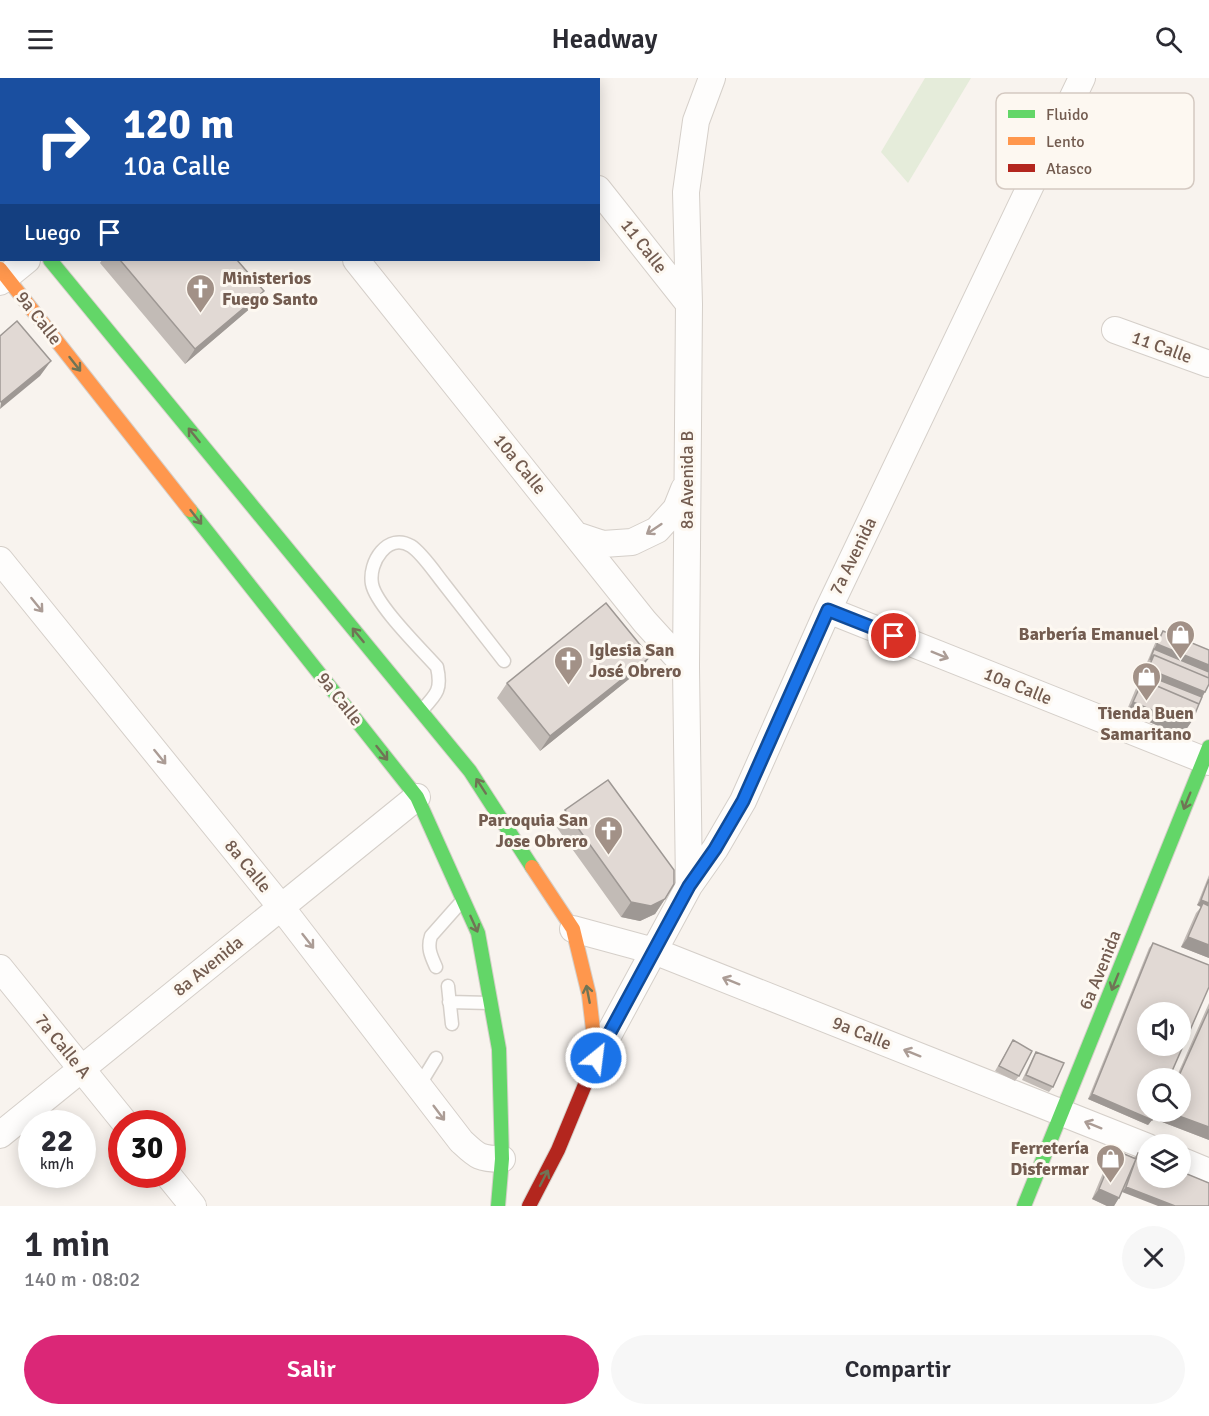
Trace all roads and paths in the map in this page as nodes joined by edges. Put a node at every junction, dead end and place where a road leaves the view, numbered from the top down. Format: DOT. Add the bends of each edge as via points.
graph roads {
  1 [pos="712,78"];
  2 [pos="1082,78"];
  3 [pos="1075,93"];
  4 [pos="1029,189"];
  5 [pos="600,192"];
  6 [pos="25,261"];
  7 [pos="51,261"];
  8 [pos="357,261"];
  9 [pos="2,276"];
  10 [pos="689,304"];
  11 [pos="1115,330"];
  12 [pos="1209,364"];
  13 [pos="687,483"];
  14 [pos="576,535"];
  15 [pos="0,560"];
  16 [pos="828,610"];
  17 [pos="504,661"];
  18 [pos="686,668"];
  19 [pos="421,711"];
  20 [pos="1207,756"];
  21 [pos="417,797"];
  22 [pos="689,886"];
  23 [pos="463,900"];
  24 [pos="281,907"];
  25 [pos="573,929"];
  26 [pos="654,951"];
  27 [pos="436,967"];
  28 [pos="0,968"];
  29 [pos="448,986"];
  30 [pos="449,1002"];
  31 [pos="491,1003"];
  32 [pos="452,1024"];
  33 [pos="436,1058"];
  34 [pos="596,1058"];
  35 [pos="81,1069"];
  36 [pos="419,1086"];
  37 [pos="115,1110"];
  38 [pos="1062,1112"];
  39 [pos="0,1135"];
  40 [pos="1137,1143"];
  41 [pos="558,1150"];
  42 [pos="542,1157"];
  43 [pos="507,1159"];
  44 [pos="1191,1167"];
  45 [pos="1209,1172"];
  46 [pos="178,1188"];
  47 [pos="193,1206"];
  48 [pos="498,1206"];
  49 [pos="529,1206"];
  50 [pos="1024,1206"];
  1 -- 10 [label="street, 8a Avenida B" via="696,121 686,192"];
  2 -- 3 [label="street, 7a Avenida"];
  4 -- 16 [label="street, 7a Avenida"];
  5 -- 10 [label="street, 11 Calle"];
  6 -- 9 [label="street"];
  19 -- 7 [label="main road, one-way"];
  8 -- 14 [label="street, 10a Calle"];
  9 -- 21 [label="main road, 9a Calle, one-way"];
  10 -- 13 [label="street, 8a Avenida B"];
  11 -- 12 [label="street, 11 Calle"];
  13 -- 14 [label="street, one-way" via="676,509 657,530 632,542 603,544"];
  13 -- 18 [label="street, 8a Avenida B"];
  14 -- 18 [label="street, 10a Calle"];
  15 -- 24 [label="street, 8a Calle, one-way"];
  16 -- 20 [label="street, 10a Calle, one-way"];
  16 -- 22 [label="street, 7a Avenida" via="743,801"];
  17 -- 19 [label="lane" via="413,547 392,543 380,552 372,567 372,584 378,599 437,667 438,688"];
  18 -- 22 [label="street, 8a Avenida B"];
  25 -- 19 [label="main road, one-way" via="470,771"];
  20 -- 38 [label="main road, 6a Avenida, one-way"];
  21 -- 23 [label="main road, 9a Calle"];
  21 -- 24 [label="street, 8a Avenida"];
  22 -- 26 [label="street, 7a Avenida"];
  23 -- 27 [label="lane" via="431,936 429,951"];
  23 -- 31 [label="main road, 9a Calle, one-way" via="478,933"];
  24 -- 35 [label="street, 8a Avenida"];
  24 -- 36 [label="street, 8a Calle, one-way"];
  25 -- 26 [label="street, 9a Calle"];
  34 -- 25 [label="main road, one-way" via="589,995"];
  26 -- 34 [label="street, 7a Avenida"];
  38 -- 26 [label="street, 9a Calle, one-way"];
  28 -- 35 [label="street, 7a Calle A"];
  29 -- 30 [label="lane"];
  30 -- 31 [label="lane"];
  30 -- 32 [label="lane"];
  31 -- 43 [label="main road, 9a Calle" via="499,1048"];
  33 -- 36 [label="lane"];
  34 -- 41 [label="main road"];
  35 -- 37 [label="street, 7a Calle A"];
  35 -- 39 [label="street, 8a Avenida"];
  36 -- 43 [label="street, 8a Calle, one-way" via="474,1154 486,1159"];
  40 -- 38 [label="street, 9a Calle, one-way"];
  38 -- 50 [label="main road, 6a Avenida"];
  41 -- 42 [label="main road"];
  49 -- 41 [label="main road, one-way"];
  43 -- 48 [label="main road, 9a Calle"];
  44 -- 45 [label="street"];
  46 -- 47 [label="street"];
}
